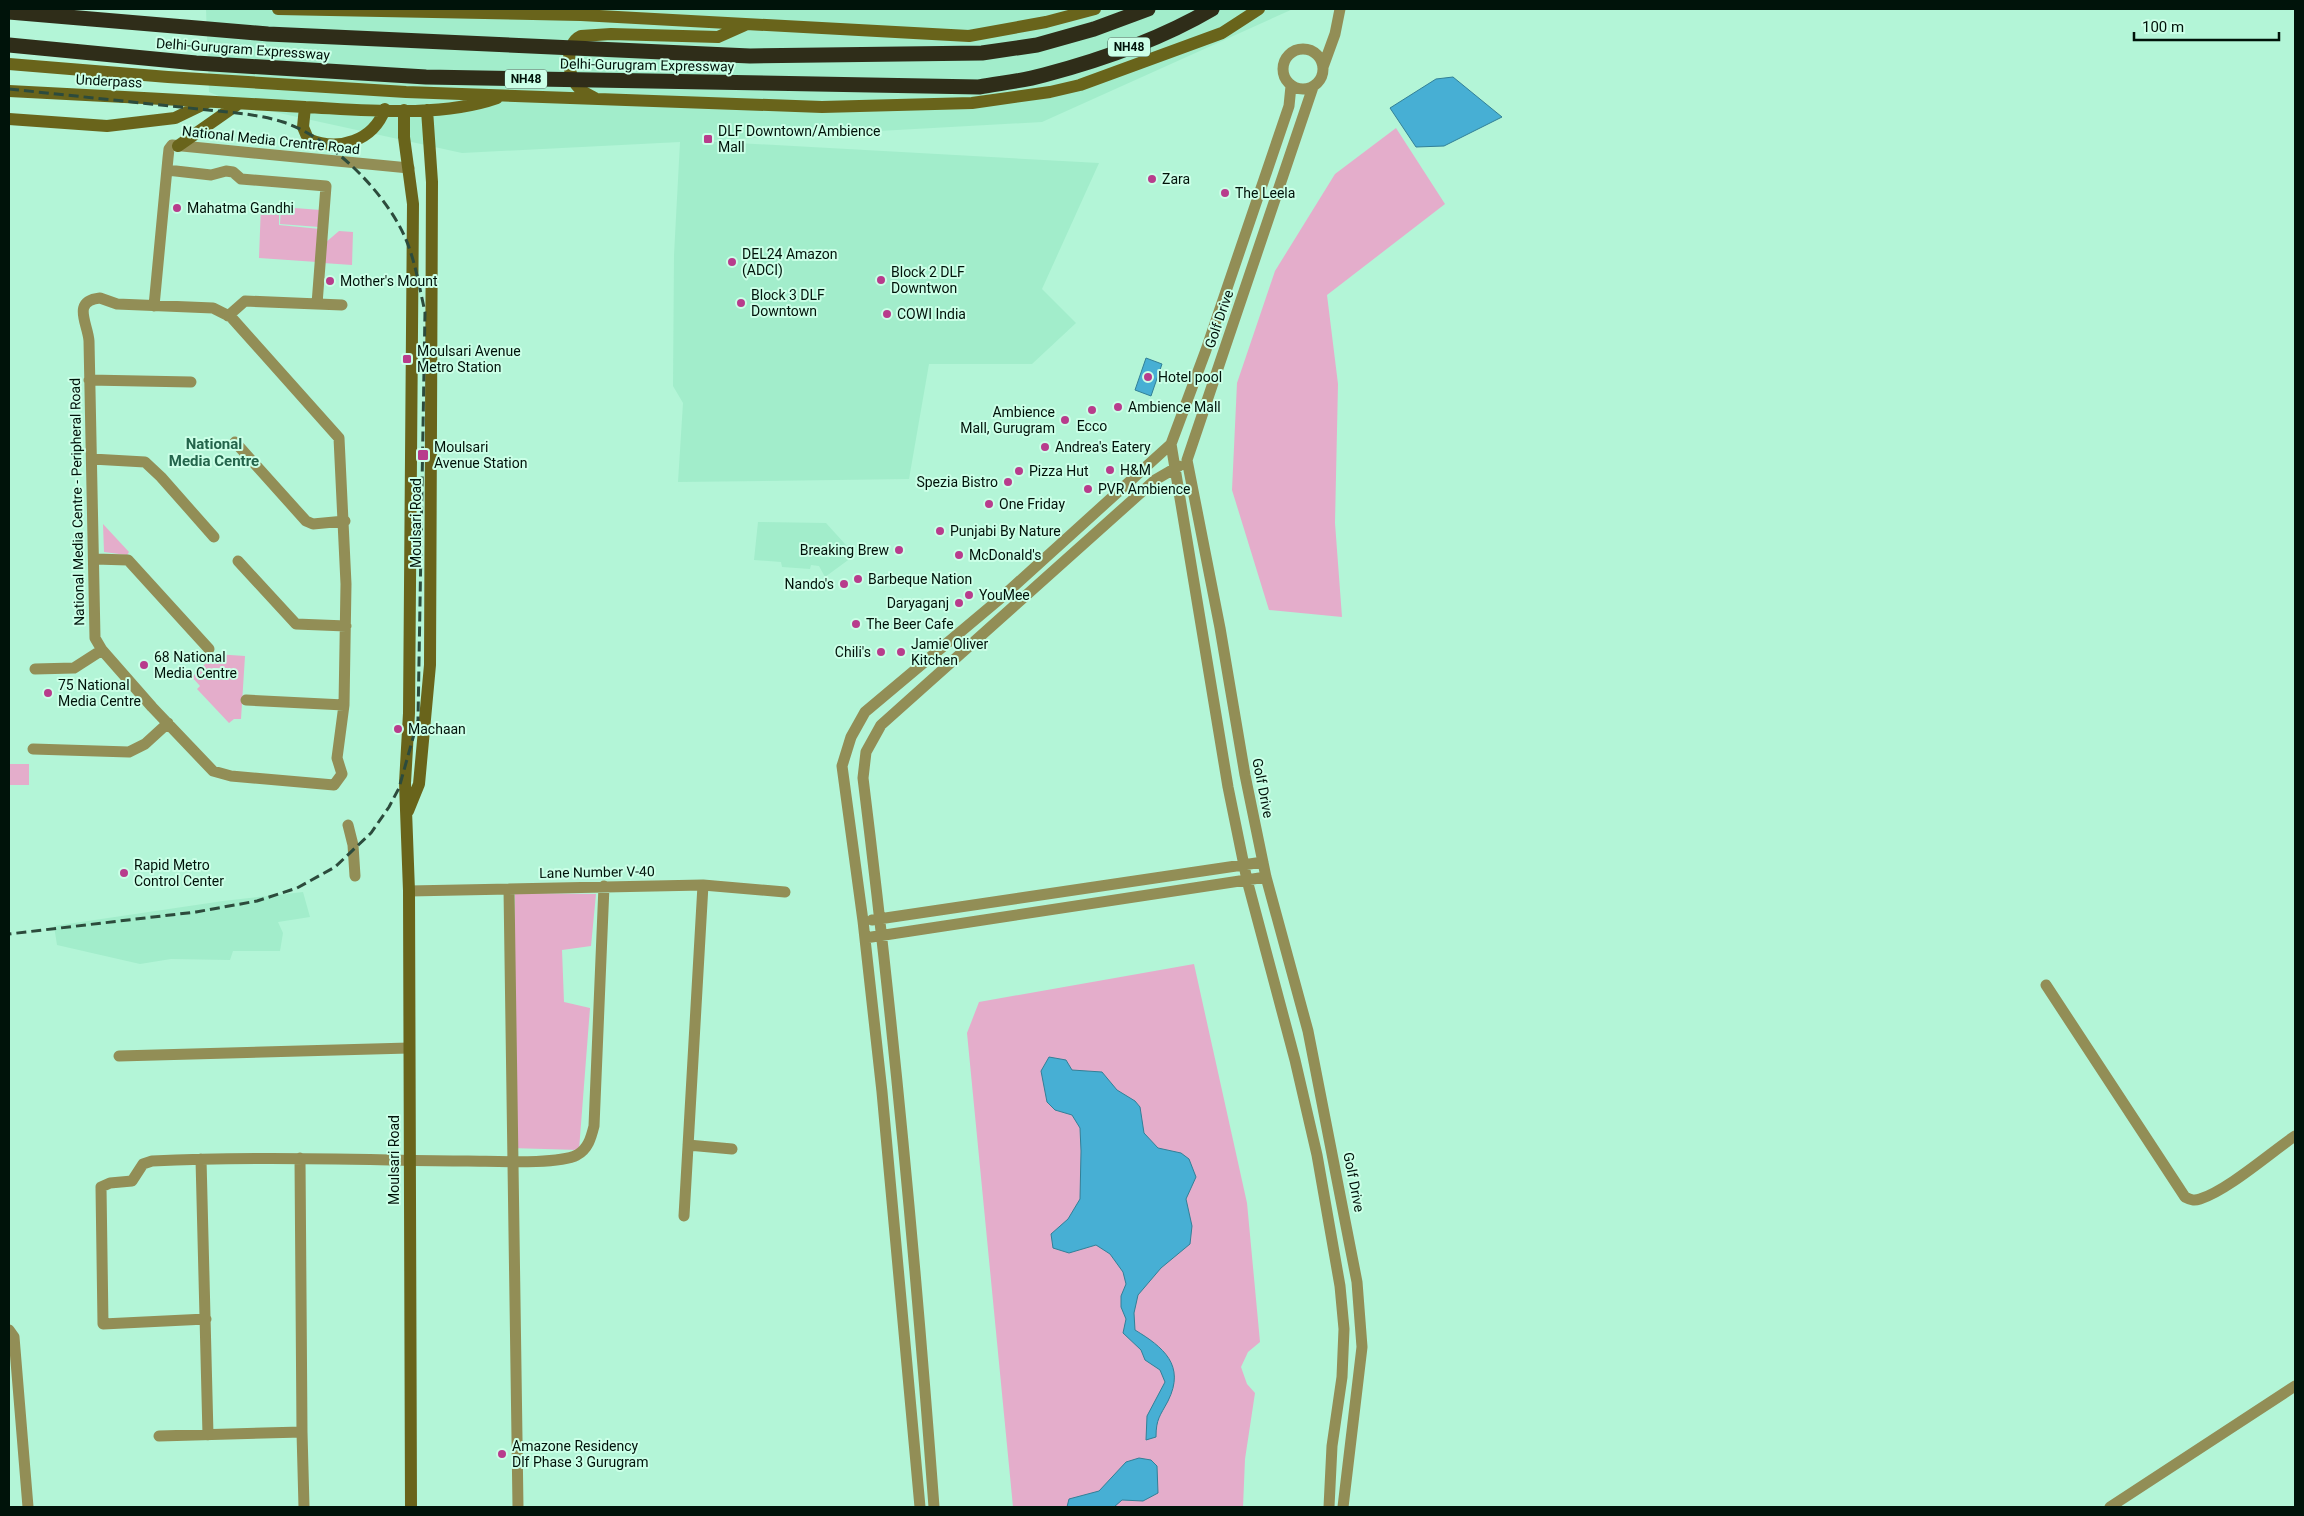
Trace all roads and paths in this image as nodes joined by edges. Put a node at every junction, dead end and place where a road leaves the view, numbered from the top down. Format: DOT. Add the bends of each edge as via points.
graph roads {
  1 [pos="278,9"];
  2 [pos="1095,9"];
  3 [pos="1148,9"];
  4 [pos="1212,9"];
  5 [pos="1259,9"];
  6 [pos="1340,9"];
  7 [pos="9,12"];
  8 [pos="748,23"];
  9 [pos="9,45"];
  10 [pos="9,64"];
  11 [pos="1323,67"];
  12 [pos="1291,86"];
  13 [pos="1313,87"];
  14 [pos="9,91"];
  15 [pos="504,95"];
  16 [pos="597,99"];
  17 [pos="208,102"];
  18 [pos="238,104"];
  19 [pos="305,107"];
  20 [pos="385,109"];
  21 [pos="404,110"];
  22 [pos="427,110"];
  23 [pos="9,119"];
  24 [pos="428,130"];
  25 [pos="404,137"];
  26 [pos="178,146"];
  27 [pos="409,168"];
  28 [pos="167,170"];
  29 [pos="317,304"];
  30 [pos="342,305"];
  31 [pos="154,306"];
  32 [pos="228,316"];
  33 [pos="89,380"];
  34 [pos="191,382"];
  35 [pos="235,442"];
  36 [pos="1171,444"];
  37 [pos="92,459"];
  38 [pos="1187,460"];
  39 [pos="1175,469"];
  40 [pos="345,521"];
  41 [pos="214,537"];
  42 [pos="94,559"];
  43 [pos="238,561"];
  44 [pos="346,626"];
  45 [pos="209,648"];
  46 [pos="102,650"];
  47 [pos="35,669"];
  48 [pos="246,700"];
  49 [pos="344,705"];
  50 [pos="1235,722"];
  51 [pos="168,723"];
  52 [pos="1216,724"];
  53 [pos="33,749"];
  54 [pos="408,813"];
  55 [pos="348,825"];
  56 [pos="1263,862"];
  57 [pos="1244,864"];
  58 [pos="355,876"];
  59 [pos="1266,877"];
  60 [pos="1247,880"];
  61 [pos="703,885"];
  62 [pos="604,886"];
  63 [pos="509,889"];
  64 [pos="409,892"];
  65 [pos="785,892"];
  66 [pos="880,919"];
  67 [pos="863,921"];
  68 [pos="882,935"];
  69 [pos="865,938"];
  70 [pos="2046,985"];
  71 [pos="409,1048"];
  72 [pos="119,1056"];
  73 [pos="898,1090"];
  74 [pos="882,1092"];
  75 [pos="2295,1136"];
  76 [pos="688,1145"];
  77 [pos="732,1149"];
  78 [pos="300,1158"];
  79 [pos="201,1159"];
  80 [pos="409,1160"];
  81 [pos="513,1161"];
  82 [pos="684,1216"];
  83 [pos="206,1318"];
  84 [pos="9,1330"];
  85 [pos="922,1345"];
  86 [pos="907,1347"];
  87 [pos="2295,1386"];
  88 [pos="302,1432"];
  89 [pos="208,1435"];
  90 [pos="159,1436"];
  91 [pos="1332,1446"];
  92 [pos="1349,1446"];
  93 [pos="28,1507"];
  94 [pos="304,1507"];
  95 [pos="411,1507"];
  96 [pos="518,1507"];
  97 [pos="920,1507"];
  98 [pos="934,1507"];
  99 [pos="1329,1507"];
  100 [pos="1343,1507"];
  101 [pos="2110,1507"];
  1 -- 8 [label="main road" via="581,15"];
  2 -- 8 [label="main road" via="969,36"];
  3 -- 7 [label="highway, Delhi-Gurugram Expressway / NH48" via="1037,45 982,53 750,56 268,34"];
  4 -- 9 [label="highway, Delhi-Gurugram Expressway / NH48" via="1140,43 1043,76 979,87 426,77 196,63"];
  5 -- 16 [label="main road" via="1222,33 1080,86 972,103 822,107"];
  6 -- 11 [label="street"];
  8 -- 16 [label="main road" via="718,37 581,36 573,44 570,71 578,88"];
  10 -- 15 [label="main road" via="406,92"];
  11 -- 12 [label="street" via="1314,52 1302,49 1291,53 1283,62 1282,69"];
  11 -- 13 [label="street" via="1322,79"];
  12 -- 13 [label="street" via="1306,90"];
  12 -- 36 [label="street, Golf Drive" via="1289,106"];
  13 -- 38 [label="street, Golf Drive"];
  14 -- 17 [label="main road, Underpass"];
  15 -- 16 [label="main road"];
  15 -- 22 [label="main road, Underpass" via="474,106"];
  17 -- 18 [label="main road, Underpass"];
  17 -- 23 [label="main road" via="175,118 107,126"];
  18 -- 19 [label="main road, Underpass"];
  18 -- 26 [label="main road"];
  19 -- 20 [label="main road, Underpass"];
  19 -- 20 [label="main road" via="303,127 308,139 332,146 344,145 369,133 382,119"];
  20 -- 21 [label="main road, Underpass"];
  21 -- 22 [label="main road, Underpass"];
  21 -- 25 [label="main road, Moulsari Road"];
  22 -- 24 [label="main road, Moulsari Road"];
  24 -- 25 [label="main road" via="414,128"];
  24 -- 54 [label="main road, Moulsari Road" via="432,182 430,665 419,784"];
  25 -- 27 [label="main road, Moulsari Road"];
  26 -- 27 [label="street, National Media Crentre Road"];
  26 -- 28 [label="street, National Media Crentre Road" via="172,145 169,149"];
  27 -- 54 [label="main road, Moulsari Road" via="413,204 409,713 405,783"];
  28 -- 29 [label="street" via="211,175 226,171 241,179 326,186"];
  28 -- 31 [label="street, National Media Crentre Road"];
  29 -- 30 [label="street"];
  29 -- 32 [label="street" via="245,301"];
  31 -- 32 [label="street, National Media Centre - Peripheral Road" via="213,308"];
  31 -- 33 [label="street, National Media Centre - Peripheral Road" via="117,304 100,298 85,304 82,314 88,331"];
  32 -- 40 [label="street, National Media Centre - Peripheral Road" via="340,438"];
  33 -- 34 [label="street"];
  33 -- 37 [label="street, National Media Centre - Peripheral Road"];
  35 -- 40 [label="street" via="306,521 313,524"];
  36 -- 39 [label="street, Golf Drive"];
  36 -- 67 [label="street" via="1002,597 861,716 842,766"];
  37 -- 41 [label="street" via="145,462"];
  37 -- 42 [label="street, National Media Centre - Peripheral Road"];
  38 -- 39 [label="street"];
  38 -- 50 [label="street, Golf Drive"];
  39 -- 52 [label="street, Golf Drive"];
  39 -- 66 [label="street" via="1156,480 881,724 874,734 866,752 863,778"];
  40 -- 44 [label="street, National Media Centre - Peripheral Road"];
  42 -- 45 [label="street" via="128,560"];
  42 -- 46 [label="street, National Media Centre - Peripheral Road" via="95,638"];
  43 -- 44 [label="street" via="296,624"];
  44 -- 49 [label="street, National Media Centre - Peripheral Road"];
  46 -- 47 [label="street" via="74,668"];
  46 -- 51 [label="street, National Media Centre - Peripheral Road"];
  48 -- 49 [label="street"];
  49 -- 51 [label="street, National Media Centre - Peripheral Road" via="337,753 342,774 338,782 328,786 220,775 212,771"];
  50 -- 52 [label="street"];
  50 -- 56 [label="street, Golf Drive"];
  51 -- 53 [label="street" via="144,744 129,752"];
  52 -- 57 [label="street, Golf Drive"];
  54 -- 64 [label="main road, Moulsari Road"];
  55 -- 58 [label="street" via="354,846"];
  56 -- 57 [label="street"];
  56 -- 59 [label="street, Golf Drive"];
  57 -- 60 [label="street, Golf Drive"];
  57 -- 66 [label="street"];
  59 -- 60 [label="street"];
  59 -- 92 [label="street, Golf Drive" via="1308,1031 1357,1282 1362,1347"];
  60 -- 68 [label="street"];
  60 -- 91 [label="street, Golf Drive" via="1311,1126 1340,1286 1344,1329 1342,1377"];
  61 -- 62 [label="street, Lane Number V-40"];
  61 -- 65 [label="street, Lane Number V-40"];
  61 -- 76 [label="street"];
  62 -- 63 [label="street, Lane Number V-40"];
  62 -- 81 [label="street" via="591,1137 586,1148 577,1155 562,1159"];
  63 -- 64 [label="street, Lane Number V-40"];
  63 -- 81 [label="street"];
  64 -- 71 [label="main road, Moulsari Road"];
  66 -- 67 [label="street"];
  66 -- 68 [label="street"];
  67 -- 69 [label="street"];
  68 -- 69 [label="street"];
  68 -- 73 [label="street"];
  69 -- 74 [label="street"];
  70 -- 75 [label="street" via="2185,1198 2200,1199 2220,1189"];
  71 -- 72 [label="street"];
  71 -- 80 [label="main road, Moulsari Road"];
  73 -- 74 [label="street"];
  73 -- 85 [label="street"];
  74 -- 86 [label="street"];
  76 -- 77 [label="street"];
  76 -- 82 [label="street"];
  78 -- 79 [label="street"];
  78 -- 80 [label="street"];
  78 -- 88 [label="street"];
  79 -- 83 [label="street"];
  79 -- 83 [label="street" via="147,1162 132,1180 102,1187 103,1324"];
  80 -- 81 [label="street"];
  80 -- 95 [label="main road, Moulsari Road"];
  81 -- 96 [label="street"];
  83 -- 89 [label="street"];
  84 -- 93 [label="street" via="14,1337"];
  85 -- 86 [label="street"];
  85 -- 98 [label="street"];
  86 -- 97 [label="street"];
  87 -- 101 [label="street"];
  88 -- 89 [label="street"];
  88 -- 94 [label="street"];
  89 -- 90 [label="street"];
  91 -- 92 [label="street"];
  91 -- 99 [label="street, Golf Drive"];
  92 -- 100 [label="street, Golf Drive"];
}
